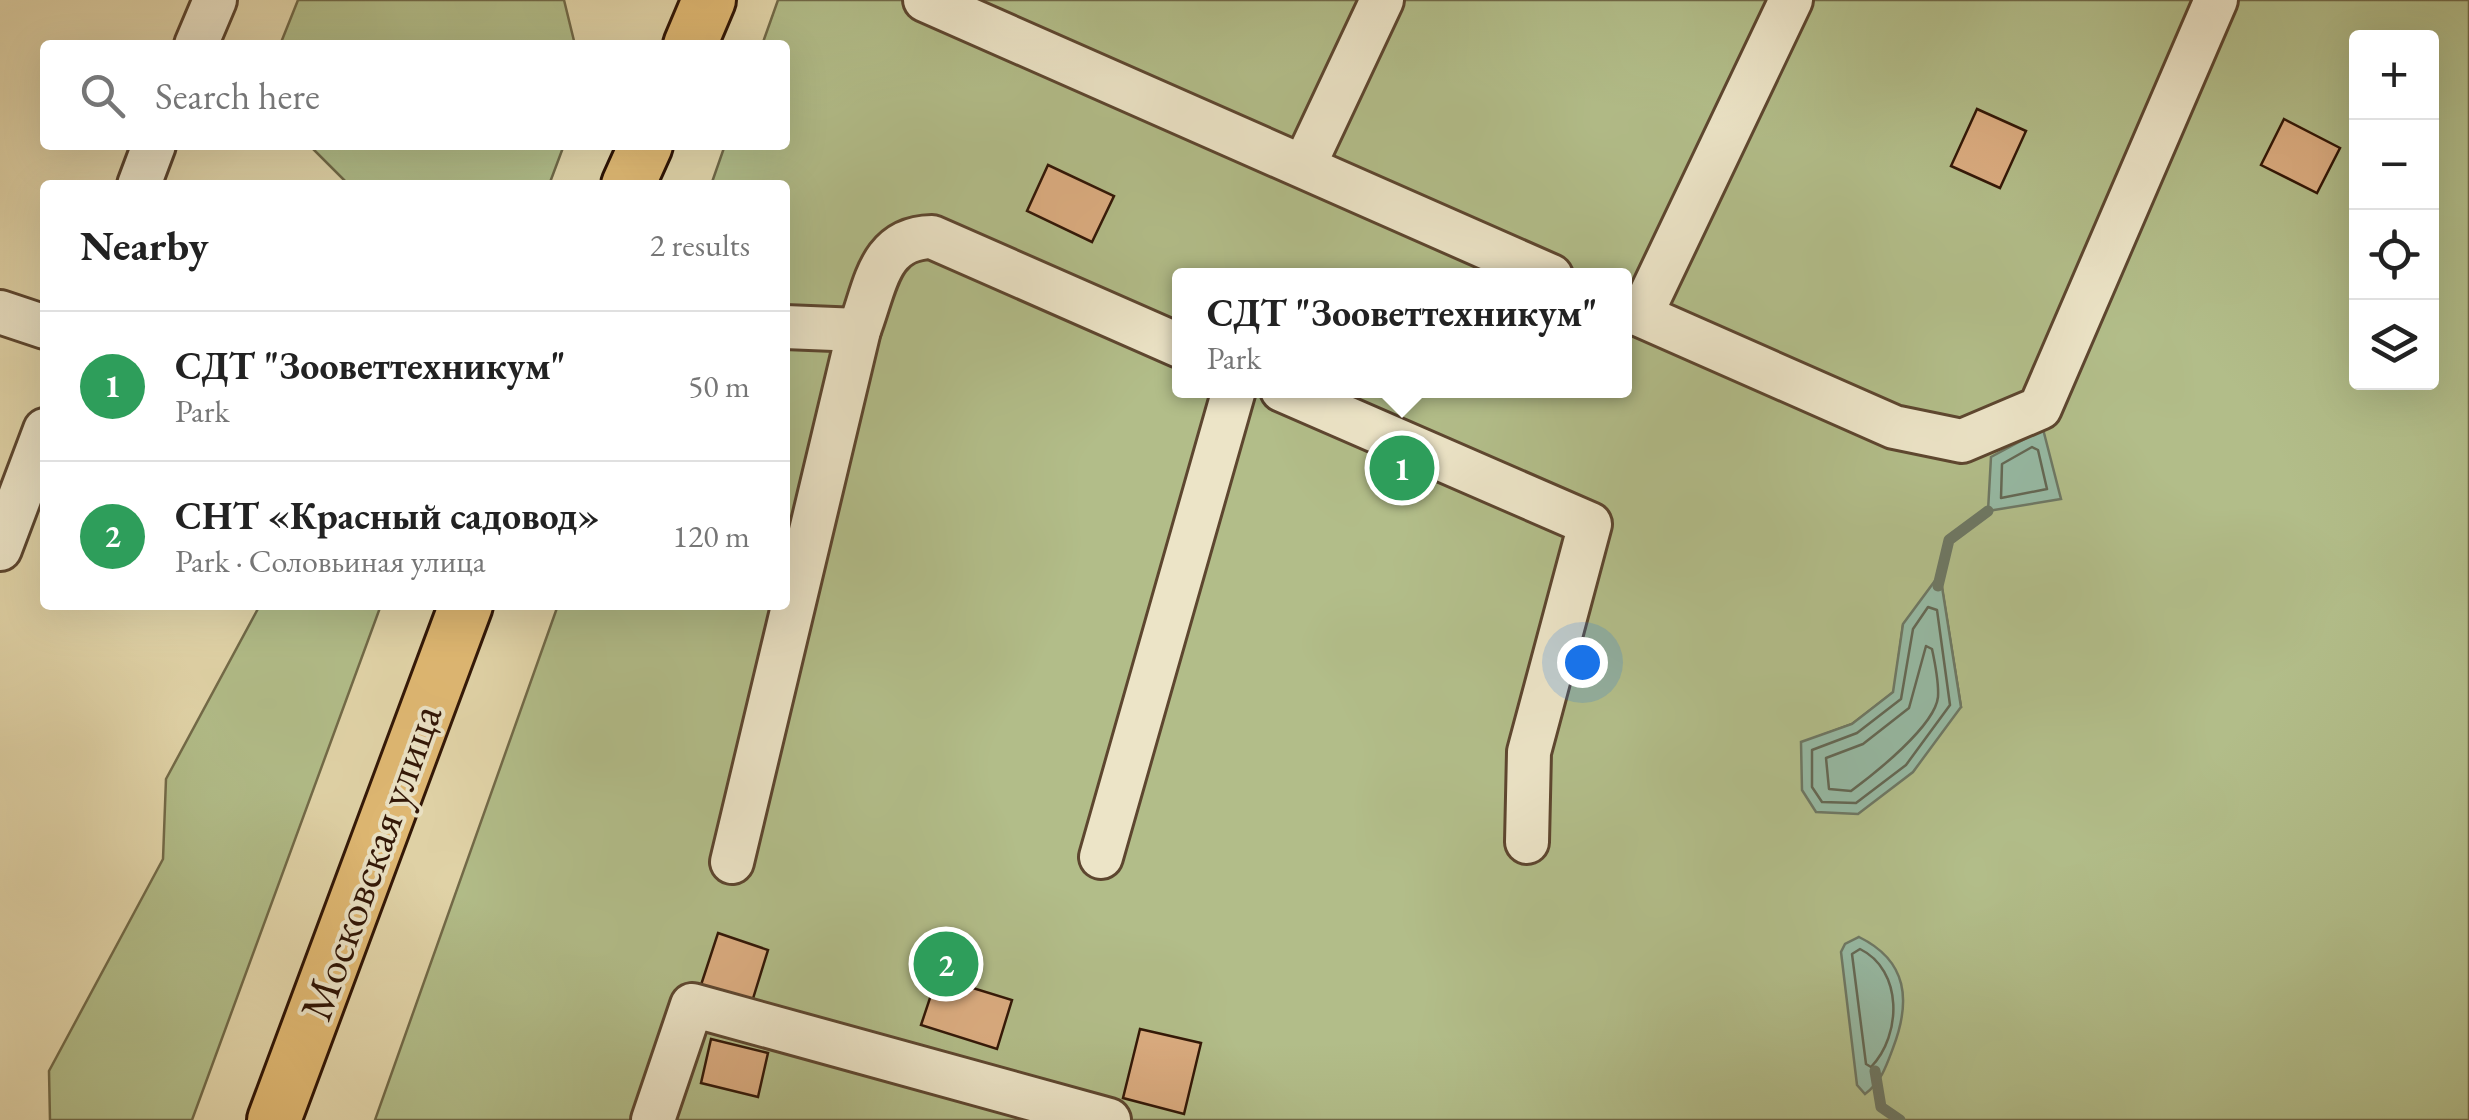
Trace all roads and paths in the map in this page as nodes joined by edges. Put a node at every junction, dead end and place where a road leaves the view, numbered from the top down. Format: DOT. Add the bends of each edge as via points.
graph roads {
  1 [pos="215,0"];
  2 [pos="709,0"];
  3 [pos="924,0"];
  4 [pos="1382,0"];
  5 [pos="1791,0"];
  6 [pos="2216,0"];
  7 [pos="985,16"];
  8 [pos="198,40"];
  9 [pos="692,40"];
  10 [pos="152,150"];
  11 [pos="644,150"];
  12 [pos="1304,166"];
  13 [pos="141,180"];
  14 [pos="630,180"];
  15 [pos="1533,268"];
  16 [pos="0,312"];
  17 [pos="1633,312"];
  18 [pos="40,325"];
  19 [pos="790,327"];
  20 [pos="859,330"];
  21 [pos="1172,342"];
  22 [pos="1232,398"];
  23 [pos="1300,398"];
  24 [pos="40,443"];
  25 [pos="0,549"];
  26 [pos="464,610"];
  27 [pos="1527,842"];
  28 [pos="1102,857"];
  29 [pos="732,862"];
  30 [pos="274,1120"];
  31 [pos="653,1120"];
  32 [pos="1109,1120"];
  1 -- 8 [label="street"];
  2 -- 9 [label="main road"];
  3 -- 7 [label="street"];
  4 -- 12 [label="street"];
  5 -- 17 [label="street"];
  6 -- 17 [label="street" via="2040,408 1962,441 1894,427"];
  7 -- 12 [label="street"];
  10 -- 13 [label="street"];
  11 -- 14 [label="main road"];
  12 -- 15 [label="street"];
  16 -- 18 [label="street"];
  19 -- 20 [label="street"];
  20 -- 21 [label="street" via="891,248 910,237 932,237"];
  20 -- 29 [label="street"];
  22 -- 28 [label="street"];
  23 -- 27 [label="street" via="1590,524 1528,752"];
  24 -- 25 [label="street"];
  26 -- 30 [label="main road, Московская улица"];
  31 -- 32 [label="street" via="692,1004"];
}
